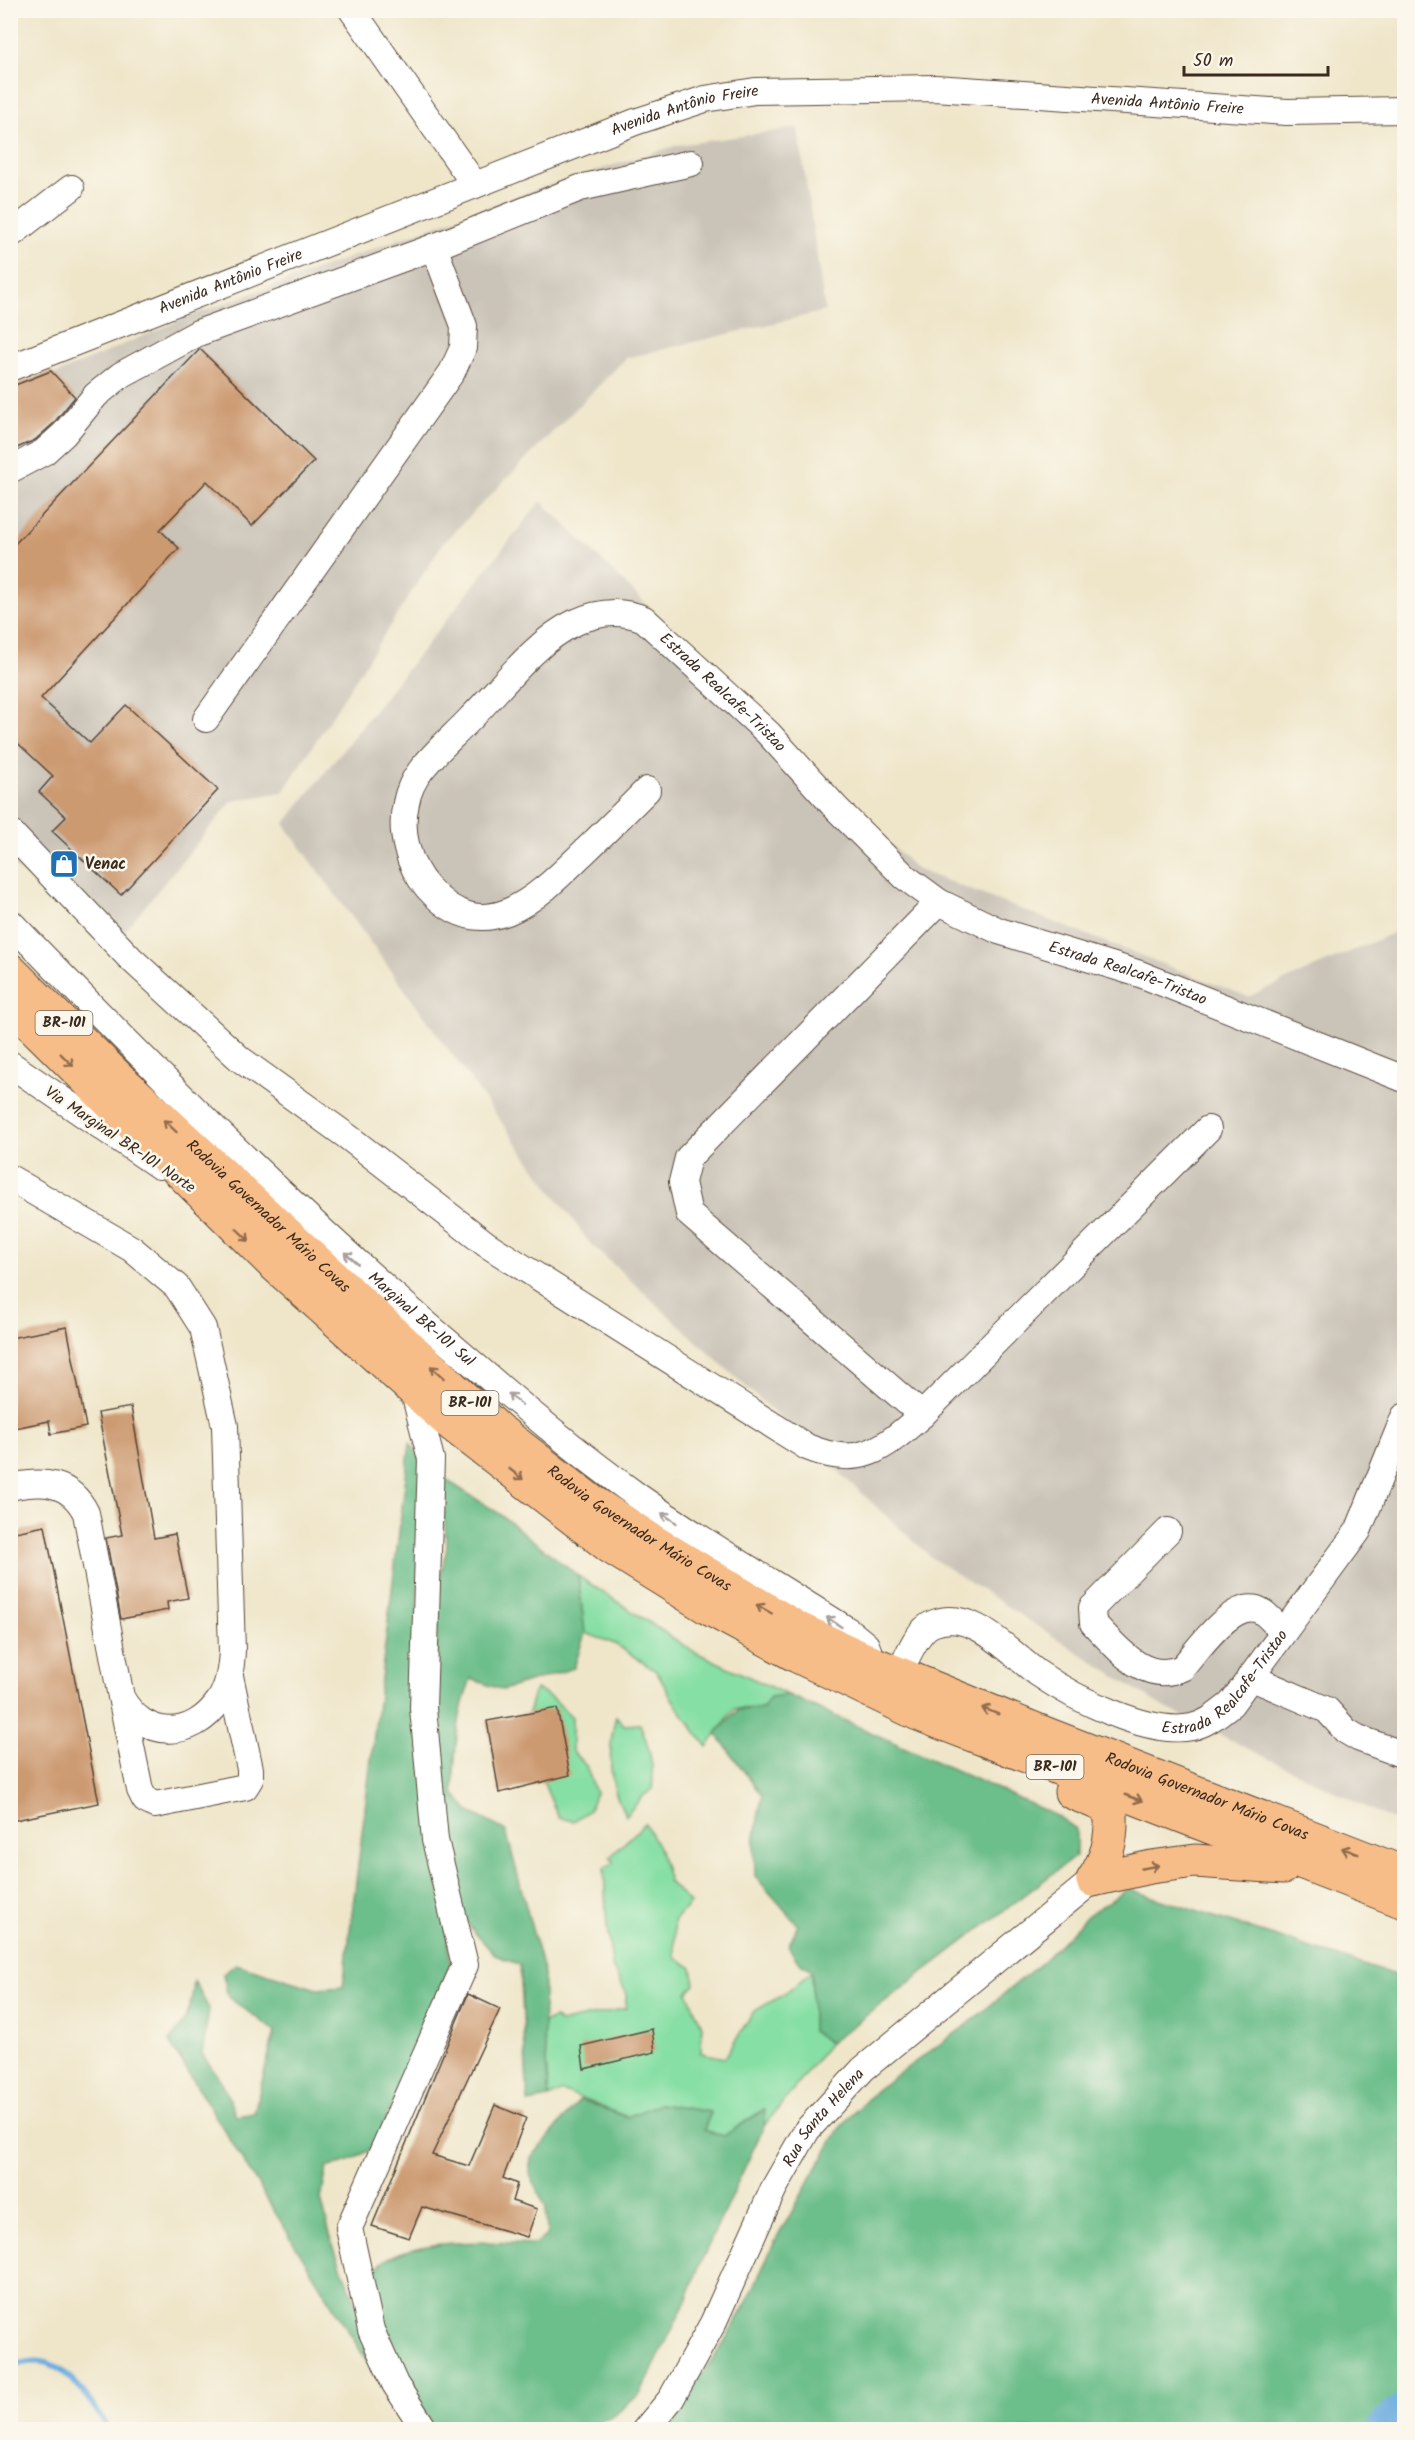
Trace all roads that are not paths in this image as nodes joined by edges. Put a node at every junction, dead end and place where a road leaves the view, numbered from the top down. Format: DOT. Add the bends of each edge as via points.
graph roads {
  1 [pos="352,10"];
  2 [pos="1404,110"];
  3 [pos="691,163"];
  4 [pos="475,185"];
  5 [pos="71,188"];
  6 [pos="10,235"];
  7 [pos="434,247"];
  8 [pos="10,368"];
  9 [pos="10,470"];
  10 [pos="206,719"];
  11 [pos="647,790"];
  12 [pos="10,832"];
  13 [pos="939,902"];
  14 [pos="10,921"];
  15 [pos="10,970"];
  16 [pos="10,1004"];
  17 [pos="10,1064"];
  18 [pos="1404,1079"];
  19 [pos="1208,1129"];
  20 [pos="10,1178"];
  21 [pos="201,1195"];
  22 [pos="413,1389"];
  23 [pos="922,1415"];
  24 [pos="1404,1417"];
  25 [pos="10,1487"];
  26 [pos="1168,1531"];
  27 [pos="1282,1631"];
  28 [pos="790,1653"];
  29 [pos="886,1668"];
  30 [pos="230,1676"];
  31 [pos="1250,1677"];
  32 [pos="122,1697"];
  33 [pos="1404,1755"];
  34 [pos="1324,1871"];
  35 [pos="1404,1873"];
  36 [pos="1093,1880"];
  37 [pos="1404,1902"];
  38 [pos="425,2430"];
  39 [pos="645,2430"];
  1 -- 4 [label="street"];
  2 -- 4 [label="street, Avenida Antônio Freire" via="1287,112 935,88 755,91 664,111"];
  3 -- 7 [label="street" via="580,188"];
  4 -- 8 [label="street, Avenida Antônio Freire"];
  5 -- 6 [label="street"];
  7 -- 9 [label="street" via="198,333 121,375 96,395 44,452"];
  7 -- 10 [label="street" via="464,326 463,348 452,372"];
  11 -- 13 [label="street, Estrada Realcafe-Tristao" via="549,886 498,916 477,918 456,913 439,901 424,884 407,851 405,804 421,770 547,641 574,622 606,612 627,612 644,619 768,733 897,869"];
  12 -- 23 [label="street" via="130,958 240,1059 486,1245 807,1447 827,1455 868,1455 889,1444"];
  13 -- 18 [label="street, Estrada Realcafe-Tristao" via="999,931 1140,974"];
  13 -- 23 [label="street" via="688,1158 682,1182 689,1214"];
  29 -- 14 [label="street, Marginal BR-101 Sul, one-way" via="849,1631 637,1496 414,1314 183,1099"];
  29 -- 15 [label="highway, Rodovia Governador Mário Covas / BR-101, one-way" via="799,1629 718,1582 590,1500 498,1429 117,1076"];
  16 -- 21 [label="highway, Rodovia Governador Mário Covas / BR-101, one-way"];
  17 -- 21 [label="street, Via Marginal BR-101 Norte"];
  19 -- 23 [label="street"];
  20 -- 30 [label="street" via="132,1249 177,1287 203,1328 225,1426"];
  21 -- 22 [label="highway, Rodovia Governador Mário Covas / BR-101, one-way"];
  22 -- 28 [label="highway, Rodovia Governador Mário Covas / BR-101, one-way" via="453,1425 610,1547"];
  22 -- 38 [label="street" via="431,1459 423,1708 435,1840 465,1965 350,2228 371,2330 395,2384"];
  24 -- 27 [label="street, Estrada Realcafe-Tristao" via="1358,1531"];
  25 -- 32 [label="street" via="52,1483 68,1489 81,1502"];
  26 -- 27 [label="street" via="1092,1608 1093,1623 1132,1662 1157,1672 1174,1672 1230,1616 1245,1609 1263,1612"];
  27 -- 31 [label="street, Estrada Realcafe-Tristao"];
  28 -- 34 [label="highway, Rodovia Governador Mário Covas / BR-101, one-way" via="918,1714"];
  28 -- 36 [label="highway" via="929,1734 1102,1804 1111,1814 1112,1833 1107,1857"];
  29 -- 31 [label="street, Estrada Realcafe-Tristao" via="931,1624 963,1623 987,1633 1041,1675 1110,1711 1156,1728 1177,1730 1212,1718 1231,1704"];
  35 -- 29 [label="highway, Rodovia Governador Mário Covas / BR-101, one-way"];
  30 -- 32 [label="street" via="221,1699 209,1714 193,1725 175,1730 142,1724 130,1713"];
  30 -- 32 [label="street" via="250,1769 245,1787 155,1804 145,1800"];
  31 -- 33 [label="street" via="1327,1710 1358,1738"];
  36 -- 34 [label="highway, one-way" via="1195,1861"];
  34 -- 37 [label="highway, Rodovia Governador Mário Covas / BR-101"];
  36 -- 39 [label="street, Rua Santa Helena" via="863,2069 807,2130 774,2188 713,2323 671,2399"];
}
